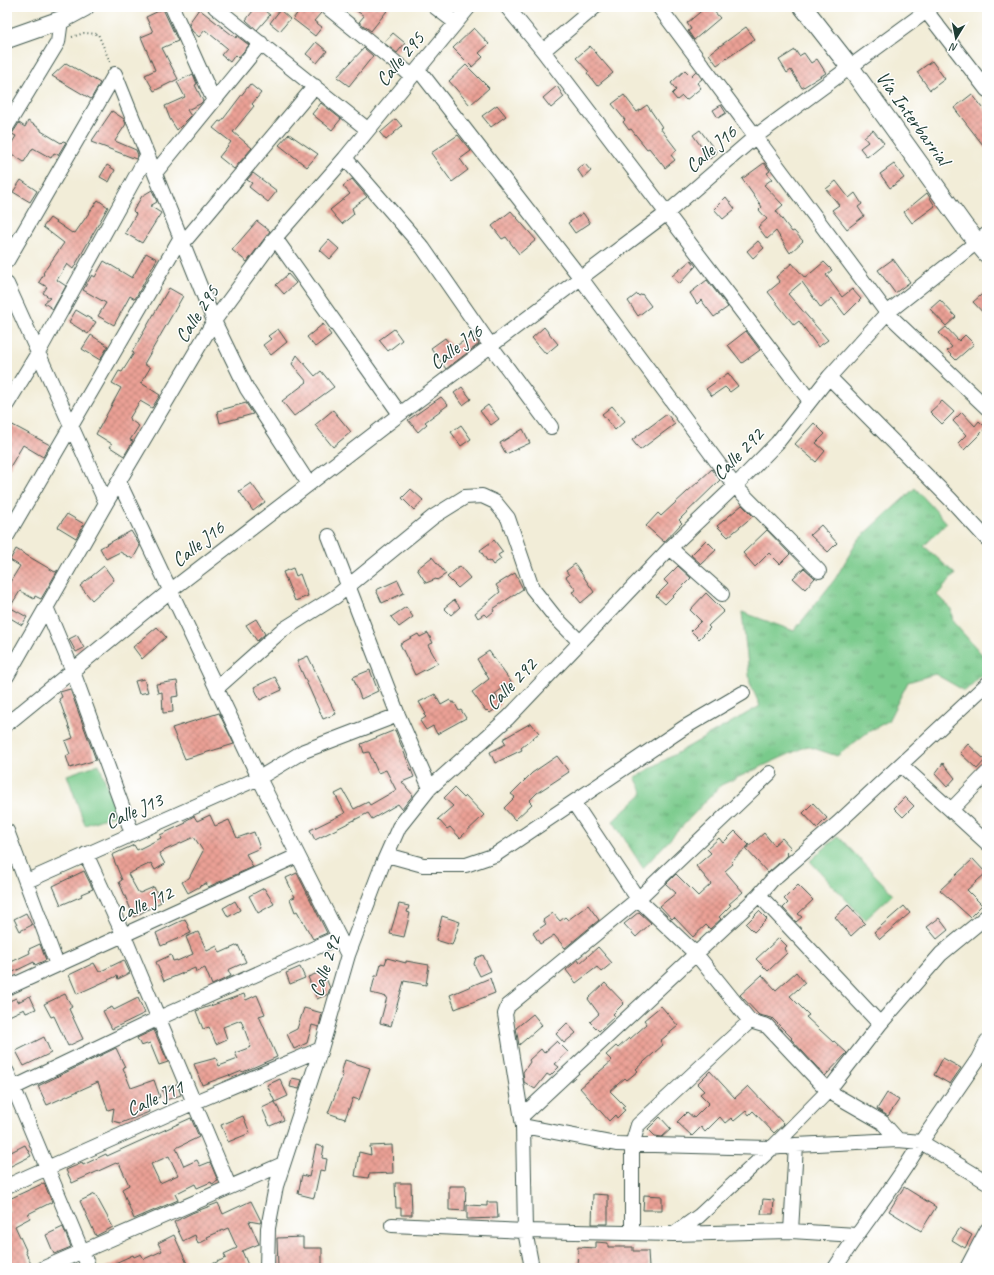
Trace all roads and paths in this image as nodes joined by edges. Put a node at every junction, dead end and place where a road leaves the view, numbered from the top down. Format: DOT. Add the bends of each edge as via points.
graph roads {
  1 [pos="85,7"];
  2 [pos="172,7"];
  3 [pos="215,7"];
  4 [pos="327,7"];
  5 [pos="435,7"];
  6 [pos="468,7"];
  7 [pos="507,7"];
  8 [pos="595,7"];
  9 [pos="659,7"];
  10 [pos="804,7"];
  11 [pos="928,9"];
  12 [pos="61,20"];
  13 [pos="456,23"];
  14 [pos="7,39"];
  15 [pos="58,42"];
  16 [pos="261,43"];
  17 [pos="106,50"];
  18 [pos="544,51"];
  19 [pos="850,67"];
  20 [pos="415,73"];
  21 [pos="315,86"];
  22 [pos="987,90"];
  23 [pos="214,101"];
  24 [pos="7,126"];
  25 [pos="367,129"];
  26 [pos="756,136"];
  27 [pos="147,156"];
  28 [pos="344,158"];
  29 [pos="154,173"];
  30 [pos="667,213"];
  31 [pos="275,238"];
  32 [pos="182,240"];
  33 [pos="984,243"];
  34 [pos="7,262"];
  35 [pos="580,277"];
  36 [pos="7,284"];
  37 [pos="887,313"];
  38 [pos="214,320"];
  39 [pos="491,346"];
  40 [pos="38,353"];
  41 [pos="829,377"];
  42 [pos="810,401"];
  43 [pos="7,404"];
  44 [pos="987,408"];
  45 [pos="400,414"];
  46 [pos="71,426"];
  47 [pos="551,427"];
  48 [pos="119,482"];
  49 [pos="309,484"];
  50 [pos="735,486"];
  51 [pos="106,503"];
  52 [pos="7,536"];
  53 [pos="328,536"];
  54 [pos="987,539"];
  55 [pos="670,548"];
  56 [pos="819,571"];
  57 [pos="347,586"];
  58 [pos="170,591"];
  59 [pos="722,594"];
  60 [pos="46,607"];
  61 [pos="580,642"];
  62 [pos="72,669"];
  63 [pos="7,676"];
  64 [pos="987,684"];
  65 [pos="217,688"];
  66 [pos="743,693"];
  67 [pos="398,715"];
  68 [pos="7,724"];
  69 [pos="901,765"];
  70 [pos="770,773"];
  71 [pos="987,773"];
  72 [pos="259,778"];
  73 [pos="430,788"];
  74 [pos="574,803"];
  75 [pos="951,810"];
  76 [pos="7,831"];
  77 [pos="132,833"];
  78 [pos="987,843"];
  79 [pos="86,854"];
  80 [pos="387,855"];
  81 [pos="297,856"];
  82 [pos="27,880"];
  83 [pos="759,895"];
  84 [pos="638,899"];
  85 [pos="987,916"];
  86 [pos="124,936"];
  87 [pos="339,937"];
  88 [pos="696,954"];
  89 [pos="348,955"];
  90 [pos="56,965"];
  91 [pos="7,988"];
  92 [pos="159,1018"];
  93 [pos="750,1022"];
  94 [pos="880,1024"];
  95 [pos="987,1041"];
  96 [pos="321,1049"];
  97 [pos="982,1062"];
  98 [pos="7,1072"];
  99 [pos="13,1088"];
  100 [pos="828,1091"];
  101 [pos="195,1102"];
  102 [pos="522,1121"];
  103 [pos="898,1140"];
  104 [pos="921,1142"];
  105 [pos="632,1145"];
  106 [pos="796,1145"];
  107 [pos="772,1148"];
  108 [pos="283,1164"];
  109 [pos="47,1169"];
  110 [pos="987,1182"];
  111 [pos="7,1186"];
  112 [pos="229,1186"];
  113 [pos="392,1225"];
  114 [pos="987,1230"];
  115 [pos="525,1231"];
  116 [pos="792,1232"];
  117 [pos="632,1233"];
  118 [pos="674,1234"];
  119 [pos="856,1235"];
  120 [pos="82,1251"];
  121 [pos="970,1262"];
  122 [pos="987,1264"];
  123 [pos="44,1268"];
  124 [pos="89,1268"];
  125 [pos="267,1268"];
  126 [pos="532,1268"];
  127 [pos="835,1268"];
  1 -- 12 [label="main road"];
  2 -- 23 [label="street"];
  3 -- 16 [label="street"];
  4 -- 20 [label="street"];
  5 -- 13 [label="street"];
  6 -- 13 [label="street, Calle 295"];
  7 -- 18 [label="street"];
  8 -- 18 [label="street"];
  9 -- 26 [label="street"];
  10 -- 19 [label="main road, Vía Interbarrial"];
  11 -- 19 [label="street, Calle J16"];
  11 -- 22 [label="street"];
  12 -- 14 [label="main road"];
  12 -- 15 [label="street"];
  13 -- 20 [label="street, Calle 295"];
  15 -- 17 [label="path" via="84,33 98,34"];
  15 -- 24 [label="street"];
  16 -- 21 [label="street"];
  16 -- 23 [label="street"];
  18 -- 30 [label="street"];
  19 -- 26 [label="street, Calle J16"];
  19 -- 33 [label="main road, Vía Interbarrial"];
  20 -- 25 [label="street, Calle 295"];
  20 -- 35 [label="street"];
  21 -- 25 [label="street"];
  21 -- 32 [label="street"];
  23 -- 29 [label="street"];
  25 -- 28 [label="street, Calle 295"];
  26 -- 30 [label="street, Calle J16"];
  26 -- 37 [label="street"];
  27 -- 29 [label="street"];
  27 -- 34 [label="street" via="115,74"];
  27 -- 40 [label="street"];
  28 -- 31 [label="street, Calle 295"];
  28 -- 39 [label="street" via="423,248"];
  29 -- 32 [label="street"];
  30 -- 35 [label="street, Calle J16"];
  30 -- 42 [label="street"];
  31 -- 38 [label="street, Calle 295"];
  31 -- 45 [label="street"];
  32 -- 38 [label="street"];
  32 -- 46 [label="street"];
  33 -- 37 [label="street, Calle 292"];
  35 -- 39 [label="street, Calle J16"];
  35 -- 50 [label="street"];
  36 -- 40 [label="street"];
  37 -- 41 [label="street, Calle 292"];
  37 -- 44 [label="street"];
  38 -- 48 [label="street, Calle 295"];
  38 -- 49 [label="street" via="247,389"];
  39 -- 45 [label="street, Calle J16"];
  39 -- 47 [label="street"];
  40 -- 43 [label="street"];
  40 -- 46 [label="street"];
  41 -- 42 [label="street, Calle 292"];
  41 -- 54 [label="street"];
  42 -- 50 [label="street, Calle 292" via="777,443"];
  45 -- 49 [label="street, Calle J16"];
  46 -- 51 [label="street"];
  46 -- 52 [label="street"];
  48 -- 51 [label="street, Calle 295"];
  48 -- 58 [label="street"];
  49 -- 58 [label="street, Calle J16"];
  50 -- 55 [label="street, Calle 292"];
  50 -- 56 [label="street"];
  51 -- 60 [label="street, Calle 295"];
  53 -- 57 [label="street"];
  55 -- 59 [label="street"];
  55 -- 61 [label="street, Calle 292"];
  57 -- 61 [label="street" via="433,517 465,497 482,496 495,502 508,518 532,588 555,617"];
  57 -- 65 [label="street" via="335,597 281,631"];
  57 -- 67 [label="street"];
  58 -- 62 [label="street, Calle J16"];
  58 -- 65 [label="street"];
  60 -- 62 [label="street"];
  60 -- 63 [label="street, Calle 295"];
  61 -- 73 [label="street, Calle 292" via="508,718"];
  62 -- 68 [label="street, Calle J16"];
  62 -- 77 [label="street"];
  64 -- 69 [label="street"];
  65 -- 72 [label="street"];
  66 -- 74 [label="street" via="627,764"];
  67 -- 72 [label="street, Calle J13" via="304,751"];
  67 -- 73 [label="street"];
  69 -- 75 [label="street"];
  69 -- 83 [label="street" via="772,880"];
  70 -- 84 [label="street"];
  71 -- 75 [label="street"];
  72 -- 77 [label="street, Calle J13"];
  72 -- 81 [label="street"];
  73 -- 80 [label="street, Calle 292" via="399,827"];
  74 -- 80 [label="street" via="495,855 466,865 423,865"];
  74 -- 84 [label="street"];
  75 -- 78 [label="street"];
  76 -- 82 [label="street"];
  77 -- 79 [label="street, Calle J13"];
  79 -- 82 [label="street, Calle J13"];
  79 -- 86 [label="street"];
  80 -- 89 [label="street, Calle 292"];
  81 -- 86 [label="street, Calle J12"];
  81 -- 87 [label="street"];
  82 -- 90 [label="street"];
  83 -- 88 [label="street"];
  83 -- 94 [label="street"];
  84 -- 88 [label="street"];
  84 -- 102 [label="street" via="508,1006 505,1014"];
  85 -- 94 [label="street" via="941,954"];
  86 -- 90 [label="street, Calle J12"];
  86 -- 92 [label="street"];
  87 -- 89 [label="street"];
  87 -- 92 [label="street"];
  88 -- 93 [label="street"];
  88 -- 102 [label="street"];
  89 -- 96 [label="street, Calle 292"];
  90 -- 91 [label="street, Calle J12"];
  92 -- 99 [label="street"];
  92 -- 101 [label="street"];
  93 -- 100 [label="street" via="767,1026"];
  93 -- 105 [label="street" via="638,1125"];
  94 -- 100 [label="street"];
  95 -- 97 [label="street"];
  96 -- 101 [label="street, Calle J11"];
  96 -- 108 [label="street, Calle 292"];
  97 -- 104 [label="street"];
  98 -- 99 [label="street"];
  99 -- 109 [label="street"];
  100 -- 103 [label="street" via="882,1122"];
  100 -- 107 [label="street"];
  101 -- 109 [label="street, Calle J11"];
  101 -- 112 [label="street"];
  102 -- 105 [label="street" via="616,1144"];
  102 -- 115 [label="street"];
  103 -- 104 [label="street"];
  103 -- 106 [label="street"];
  104 -- 110 [label="street"];
  104 -- 119 [label="street" via="907,1166"];
  105 -- 107 [label="street"];
  105 -- 117 [label="street"];
  106 -- 107 [label="street"];
  106 -- 116 [label="street"];
  107 -- 118 [label="street" via="699,1216"];
  108 -- 112 [label="street"];
  108 -- 125 [label="street, Calle 292" via="269,1220"];
  109 -- 111 [label="street, Calle J11"];
  109 -- 120 [label="street"];
  112 -- 120 [label="street"];
  113 -- 115 [label="street"];
  114 -- 121 [label="street"];
  115 -- 117 [label="street"];
  115 -- 126 [label="street"];
  116 -- 118 [label="street"];
  116 -- 119 [label="street"];
  117 -- 118 [label="street"];
  119 -- 127 [label="street"];
  120 -- 123 [label="street"];
  120 -- 124 [label="street"];
  121 -- 122 [label="street"];
}
